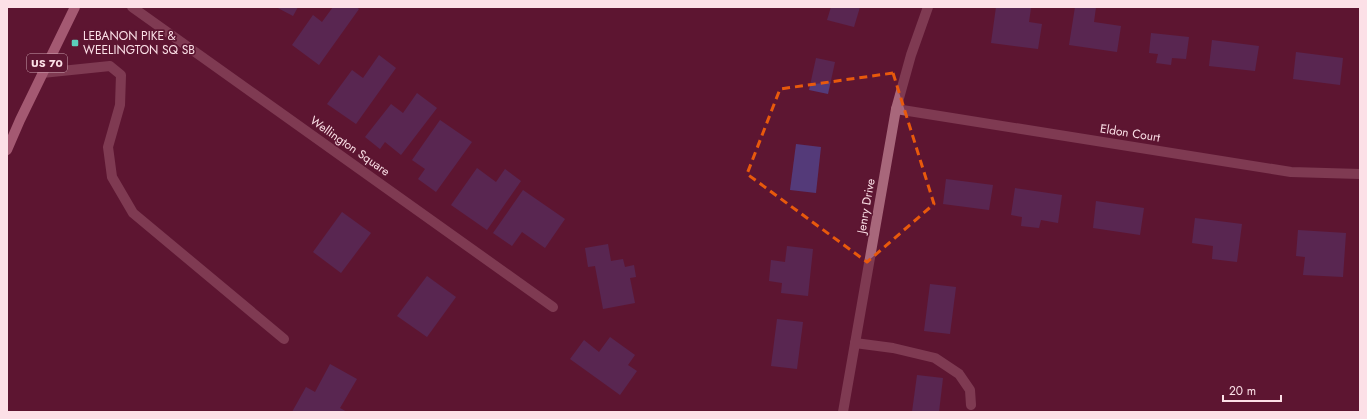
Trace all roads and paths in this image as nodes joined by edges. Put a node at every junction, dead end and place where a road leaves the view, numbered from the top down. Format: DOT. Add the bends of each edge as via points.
graph roads {
  1 [pos="75,7"];
  2 [pos="132,7"];
  3 [pos="928,7"];
  4 [pos="42,73"];
  5 [pos="896,109"];
  6 [pos="7,150"];
  7 [pos="1360,174"];
  8 [pos="553,307"];
  9 [pos="284,339"];
  10 [pos="855,343"];
  11 [pos="971,405"];
  12 [pos="843,412"];
  1 -- 4 [label="main road, US 70"];
  2 -- 8 [label="street, Wellington Square"];
  3 -- 5 [label="street, Jenry Drive"];
  4 -- 6 [label="main road, US 70"];
  4 -- 9 [label="street" via="110,66 121,75 120,105 108,147 112,177 132,213"];
  5 -- 7 [label="street, Eldon Court" via="1291,172"];
  5 -- 10 [label="street, Jenry Drive"];
  10 -- 11 [label="street" via="893,348 935,358 959,374 970,390"];
  10 -- 12 [label="street, Jenry Drive"];
}
